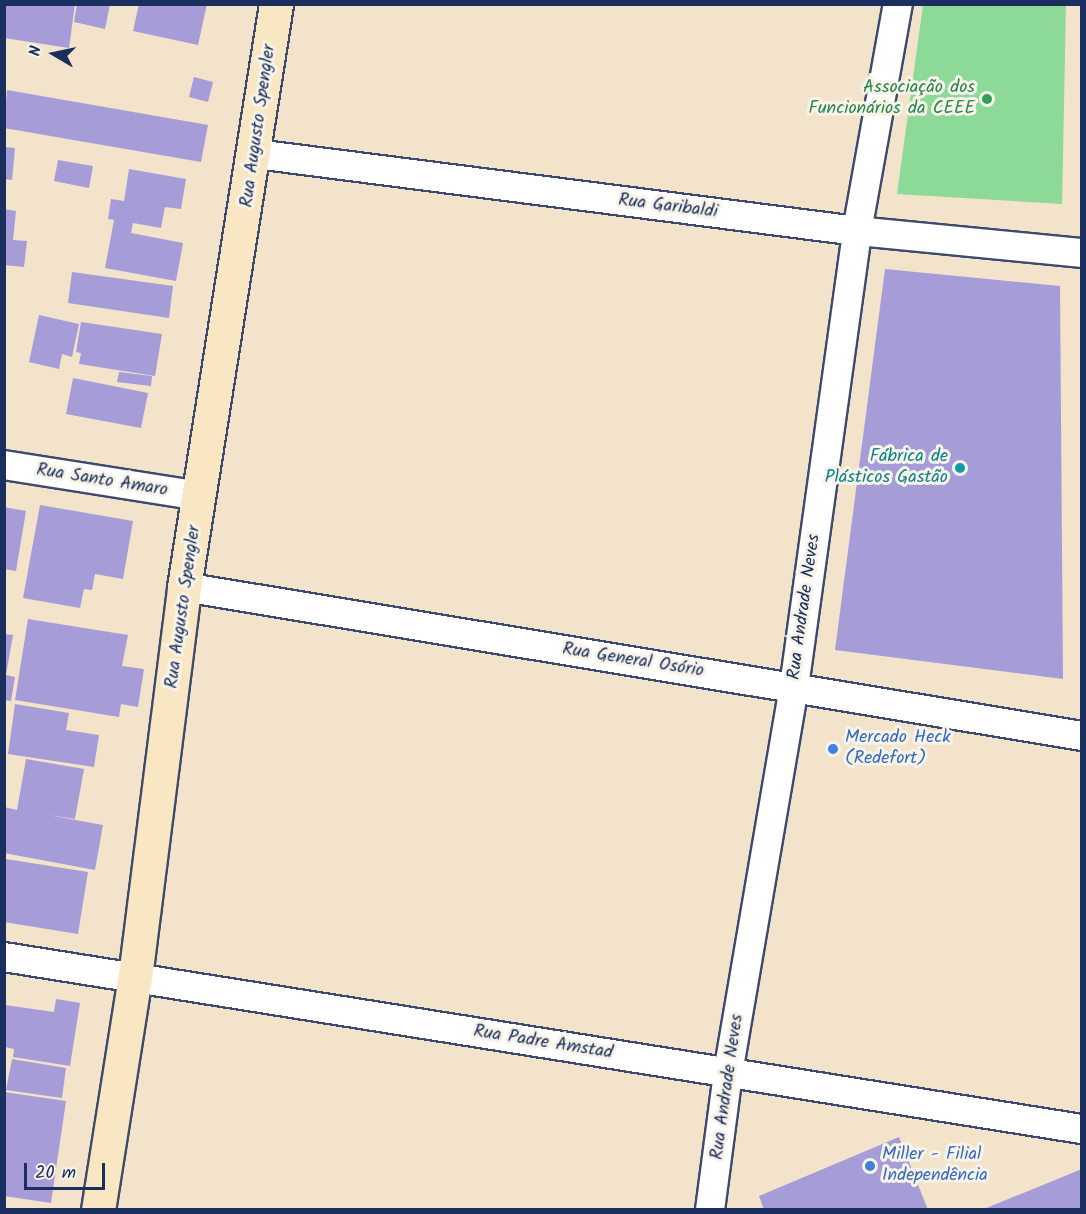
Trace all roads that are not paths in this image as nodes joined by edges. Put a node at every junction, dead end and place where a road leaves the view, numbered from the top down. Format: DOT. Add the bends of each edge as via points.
graph roads {
  1 [pos="276,4"];
  2 [pos="898,4"];
  3 [pos="256,154"];
  4 [pos="857,231"];
  5 [pos="1082,254"];
  6 [pos="4,465"];
  7 [pos="200,496"];
  8 [pos="184,587"];
  9 [pos="794,687"];
  10 [pos="1082,736"];
  11 [pos="4,957"];
  12 [pos="135,977"];
  13 [pos="728,1073"];
  14 [pos="1082,1130"];
  15 [pos="98,1209"];
  16 [pos="710,1209"];
  1 -- 3 [label="street, Rua Augusto Spengler"];
  2 -- 4 [label="street, Rua Andrade Neves"];
  3 -- 4 [label="street, Rua Garibaldi"];
  3 -- 7 [label="street, Rua Augusto Spengler"];
  4 -- 5 [label="street, Rua Garibaldi"];
  4 -- 9 [label="street, Rua Andrade Neves"];
  6 -- 7 [label="street, Rua Santo Amaro"];
  7 -- 8 [label="street, Rua Augusto Spengler"];
  8 -- 9 [label="street, Rua General Osório"];
  8 -- 12 [label="street, Rua Augusto Spengler"];
  9 -- 10 [label="street, Rua General Osório"];
  9 -- 13 [label="street, Rua Andrade Neves"];
  11 -- 12 [label="street, Rua Padre Amstad"];
  12 -- 13 [label="street, Rua Padre Amstad"];
  12 -- 15 [label="street, Rua Augusto Spengler"];
  13 -- 14 [label="street, Rua Padre Amstad"];
  13 -- 16 [label="street, Rua Andrade Neves"];
}
